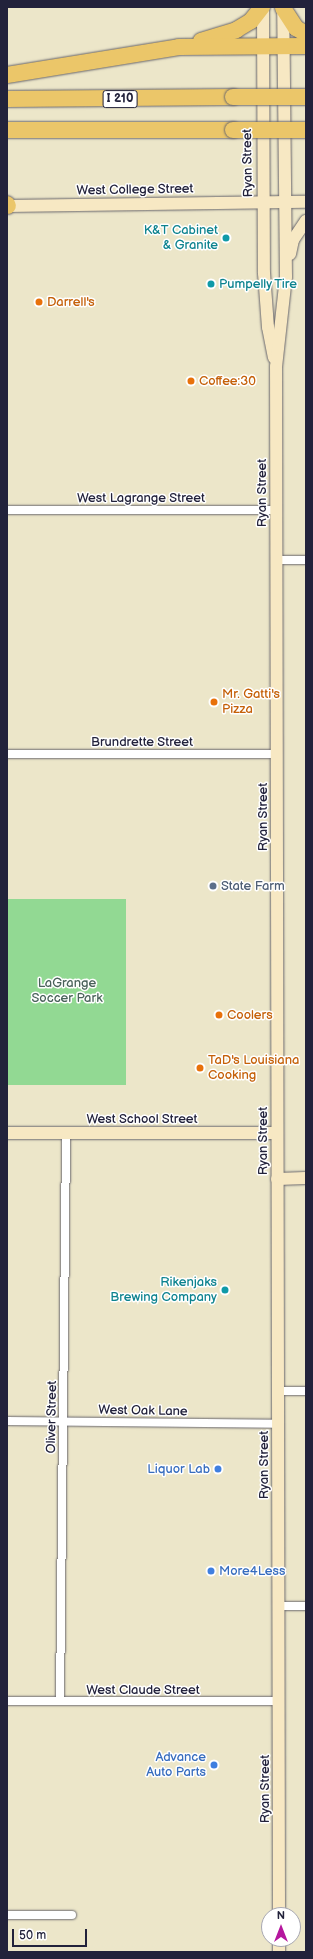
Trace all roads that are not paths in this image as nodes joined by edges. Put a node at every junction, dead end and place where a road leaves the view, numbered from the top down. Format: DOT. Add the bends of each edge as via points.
graph roads {
  1 [pos="262,7"];
  2 [pos="283,8"];
  3 [pos="306,34"];
  4 [pos="285,46"];
  5 [pos="306,46"];
  6 [pos="166,48"];
  7 [pos="261,48"];
  8 [pos="7,75"];
  9 [pos="306,97"];
  10 [pos="7,99"];
  11 [pos="7,130"];
  12 [pos="306,130"];
  13 [pos="285,202"];
  14 [pos="306,202"];
  15 [pos="263,203"];
  16 [pos="7,205"];
  17 [pos="306,221"];
  18 [pos="286,277"];
  19 [pos="276,366"];
  20 [pos="7,510"];
  21 [pos="276,510"];
  22 [pos="276,560"];
  23 [pos="306,560"];
  24 [pos="7,754"];
  25 [pos="277,754"];
  26 [pos="7,1133"];
  27 [pos="66,1133"];
  28 [pos="278,1133"];
  29 [pos="306,1178"];
  30 [pos="278,1179"];
  31 [pos="278,1391"];
  32 [pos="306,1391"];
  33 [pos="7,1421"];
  34 [pos="64,1421"];
  35 [pos="278,1424"];
  36 [pos="278,1606"];
  37 [pos="306,1606"];
  38 [pos="7,1701"];
  39 [pos="60,1701"];
  40 [pos="279,1701"];
  41 [pos="279,1907"];
  42 [pos="7,1915"];
  43 [pos="72,1916"];
  1 -- 6 [label="highway" via="251,21 236,30 215,38"];
  1 -- 7 [label="main road, Ryan Street"];
  2 -- 3 [label="highway" via="296,28"];
  2 -- 4 [label="main road, Ryan Street"];
  4 -- 5 [label="highway"];
  4 -- 7 [label="highway"];
  4 -- 13 [label="main road, Ryan Street"];
  6 -- 7 [label="highway"];
  6 -- 8 [label="highway"];
  7 -- 15 [label="main road, Ryan Street"];
  9 -- 10 [label="highway, I 210, bridge"];
  11 -- 12 [label="highway, bridge"];
  13 -- 14 [label="main road, West College Street"];
  13 -- 15 [label="main road, West College Street"];
  13 -- 18 [label="main road, Ryan Street"];
  15 -- 16 [label="main road, West College Street"];
  15 -- 19 [label="main road, Ryan Street" via="264,280 268,327"];
  17 -- 18 [label="main road" via="294,240"];
  18 -- 19 [label="main road, Ryan Street"];
  19 -- 21 [label="main road, Ryan Street"];
  20 -- 21 [label="street, West Lagrange Street"];
  21 -- 22 [label="main road, Ryan Street"];
  22 -- 23 [label="street"];
  22 -- 25 [label="main road, Ryan Street"];
  24 -- 25 [label="street, Brundrette Street"];
  25 -- 28 [label="main road, Ryan Street"];
  26 -- 27 [label="main road, West School Street"];
  27 -- 28 [label="main road, West School Street"];
  27 -- 34 [label="street, Oliver Street"];
  28 -- 30 [label="main road, Ryan Street"];
  29 -- 30 [label="main road"];
  30 -- 31 [label="main road, Ryan Street"];
  31 -- 32 [label="street"];
  31 -- 35 [label="main road, Ryan Street"];
  33 -- 34 [label="street, West Oak Lane"];
  34 -- 35 [label="street, West Oak Lane"];
  34 -- 39 [label="street, Oliver Street"];
  35 -- 36 [label="main road, Ryan Street"];
  36 -- 37 [label="street"];
  36 -- 40 [label="main road, Ryan Street"];
  38 -- 39 [label="street, West Claude Street"];
  39 -- 40 [label="street, West Claude Street"];
  40 -- 41 [label="main road, Ryan Street"];
  42 -- 43 [label="street"];
}
